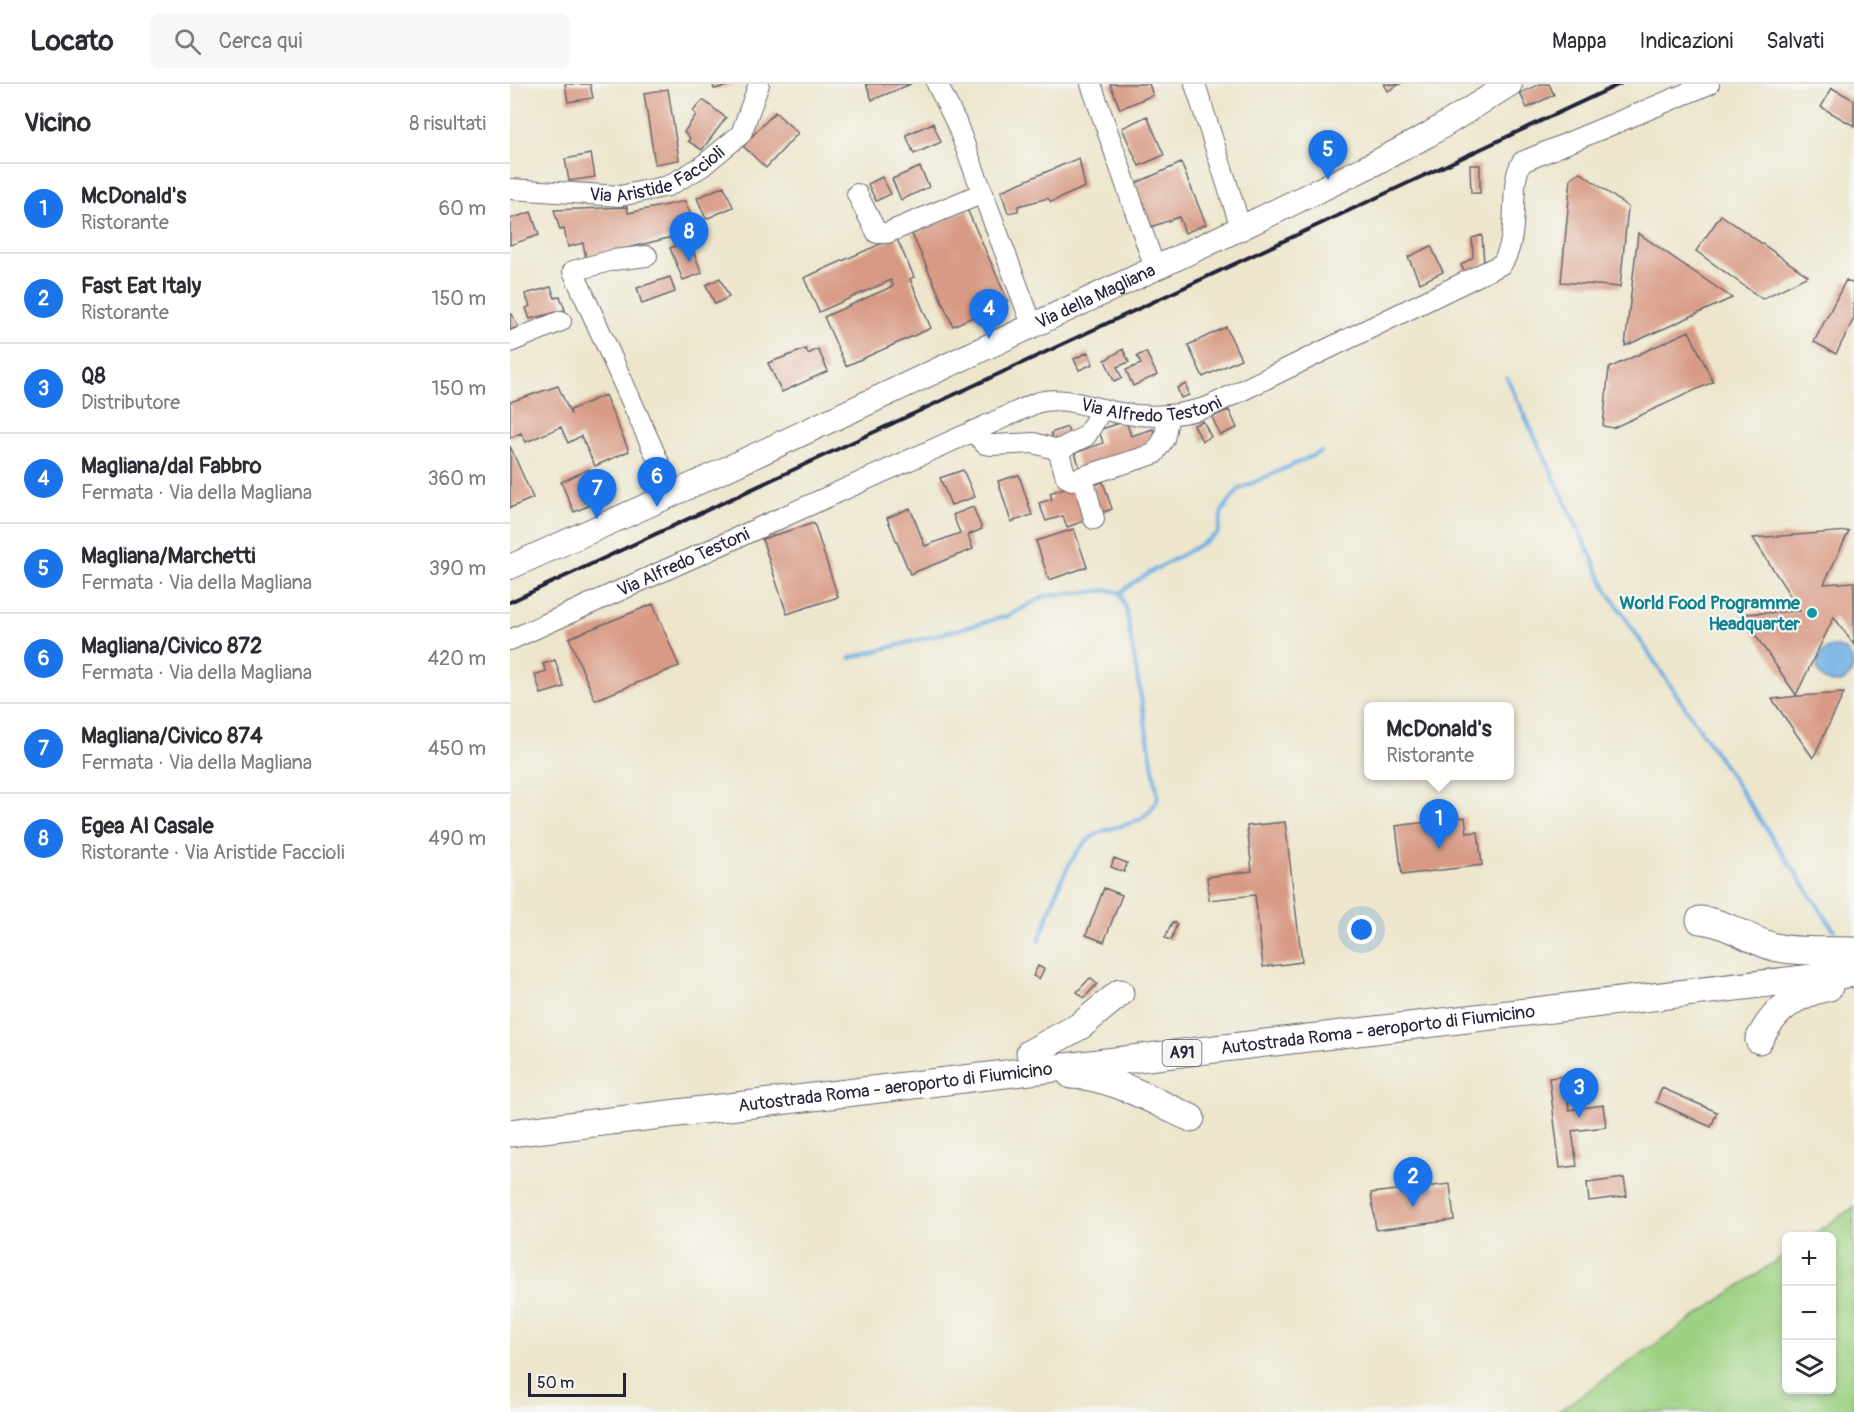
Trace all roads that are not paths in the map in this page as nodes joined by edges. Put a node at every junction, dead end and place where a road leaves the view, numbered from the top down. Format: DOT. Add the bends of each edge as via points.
graph roads {
  1 [pos="759,84"];
  2 [pos="937,84"];
  3 [pos="1091,84"];
  4 [pos="1195,84"];
  5 [pos="1510,84"];
  6 [pos="1709,84"];
  7 [pos="510,189"];
  8 [pos="983,193"];
  9 [pos="857,194"];
  10 [pos="1241,228"];
  11 [pos="647,256"];
  12 [pos="1155,268"];
  13 [pos="561,321"];
  14 [pos="1033,327"];
  15 [pos="510,342"];
  16 [pos="1102,410"];
  17 [pos="1169,415"];
  18 [pos="973,431"];
  19 [pos="1058,450"];
  20 [pos="1083,478"];
  21 [pos="673,494"];
  22 [pos="1094,519"];
  23 [pos="510,567"];
  24 [pos="510,640"];
  25 [pos="1700,920"];
  26 [pos="1854,953"];
  27 [pos="1854,973"];
  28 [pos="1854,983"];
  29 [pos="1120,993"];
  30 [pos="1759,1040"];
  31 [pos="1025,1063"];
  32 [pos="510,1114"];
  33 [pos="1191,1118"];
  34 [pos="510,1133"];
  1 -- 7 [label="street, Via Aristide Faccioli" via="741,134 701,167 668,186 620,196"];
  2 -- 8 [label="street"];
  3 -- 12 [label="street"];
  4 -- 10 [label="street"];
  5 -- 10 [label="main road, Via della Magliana" via="1428,135"];
  6 -- 17 [label="street, Via Alfredo Testoni" via="1522,162 1513,239 1502,264 1208,407"];
  8 -- 9 [label="street" via="887,233 877,233"];
  8 -- 14 [label="street"];
  10 -- 12 [label="main road, Via della Magliana"];
  11 -- 21 [label="street" via="573,270"];
  12 -- 14 [label="main road, Via della Magliana"];
  13 -- 15 [label="street"];
  14 -- 21 [label="main road, Via della Magliana"];
  16 -- 17 [label="street, Via Alfredo Testoni"];
  16 -- 18 [label="street, Via Alfredo Testoni" via="1048,400"];
  16 -- 19 [label="street" via="1086,436"];
  17 -- 20 [label="street" via="1164,439 1154,454"];
  18 -- 19 [label="street" via="985,444 1034,443"];
  18 -- 24 [label="street, Via Alfredo Testoni"];
  19 -- 20 [label="street" via="1066,477"];
  20 -- 22 [label="street"];
  21 -- 23 [label="main road, Via della Magliana"];
  25 -- 26 [label="highway" via="1776,947"];
  26 -- 31 [label="highway, Autostrada Roma - aeroporto di Fiumicino / A91"];
  27 -- 31 [label="highway, Autostrada Roma - aeroporto di Fiumicino / A91"];
  28 -- 30 [label="highway" via="1797,996 1778,1011"];
  29 -- 31 [label="highway"];
  31 -- 32 [label="highway, Autostrada Roma - aeroporto di Fiumicino / A91"];
  31 -- 33 [label="highway" via="1094,1078"];
  31 -- 34 [label="highway, Autostrada Roma - aeroporto di Fiumicino / A91"];
}
